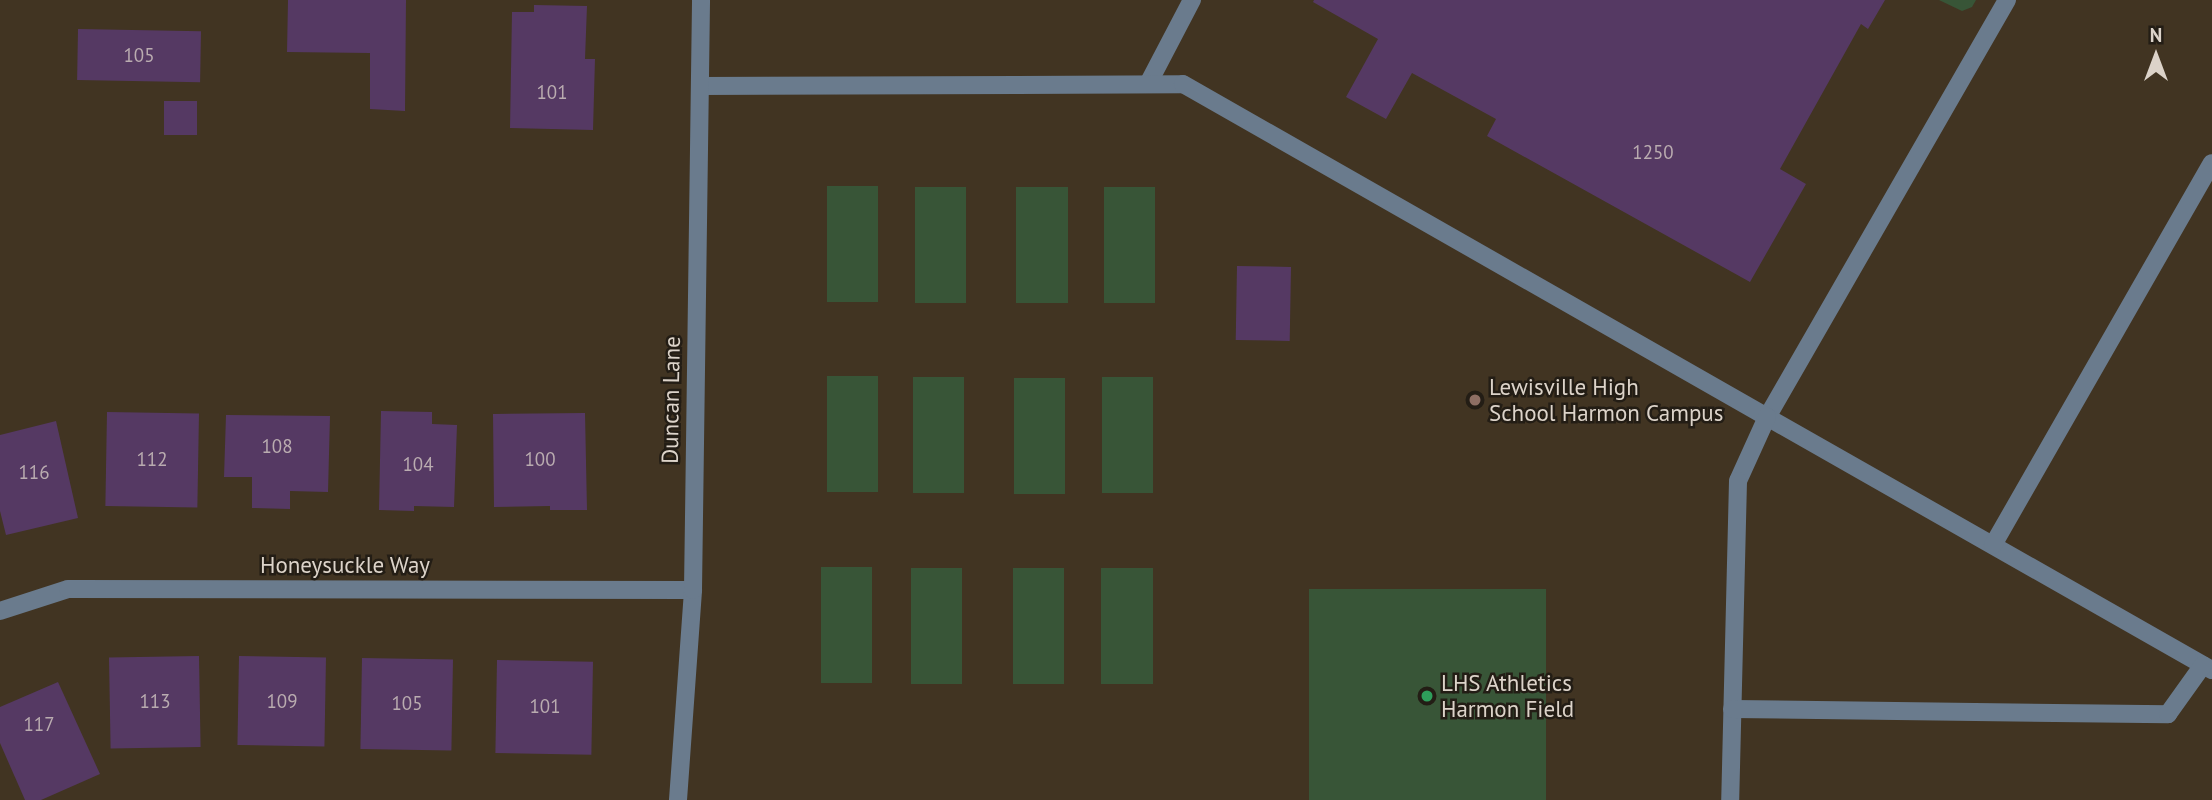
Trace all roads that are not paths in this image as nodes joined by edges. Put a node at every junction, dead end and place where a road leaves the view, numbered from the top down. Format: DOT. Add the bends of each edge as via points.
graph roads {
  1 [pos="701,0"];
  2 [pos="1192,0"];
  3 [pos="2007,0"];
  4 [pos="1148,85"];
  5 [pos="700,86"];
  6 [pos="2212,163"];
  7 [pos="1768,417"];
  8 [pos="1993,545"];
  9 [pos="693,590"];
  10 [pos="0,611"];
  11 [pos="2208,667"];
  12 [pos="1732,709"];
  13 [pos="678,800"];
  14 [pos="1730,800"];
  1 -- 5 [label="street, Duncan Lane"];
  2 -- 4 [label="street"];
  3 -- 7 [label="street"];
  4 -- 5 [label="street"];
  4 -- 7 [label="street" via="1183,84"];
  5 -- 9 [label="street, Duncan Lane"];
  6 -- 8 [label="street"];
  7 -- 8 [label="street"];
  7 -- 12 [label="street" via="1738,481"];
  8 -- 11 [label="street"];
  9 -- 10 [label="street, Honeysuckle Way" via="68,589"];
  9 -- 13 [label="street, Duncan Lane"];
  11 -- 12 [label="street" via="2168,714"];
  12 -- 14 [label="street"];
}
